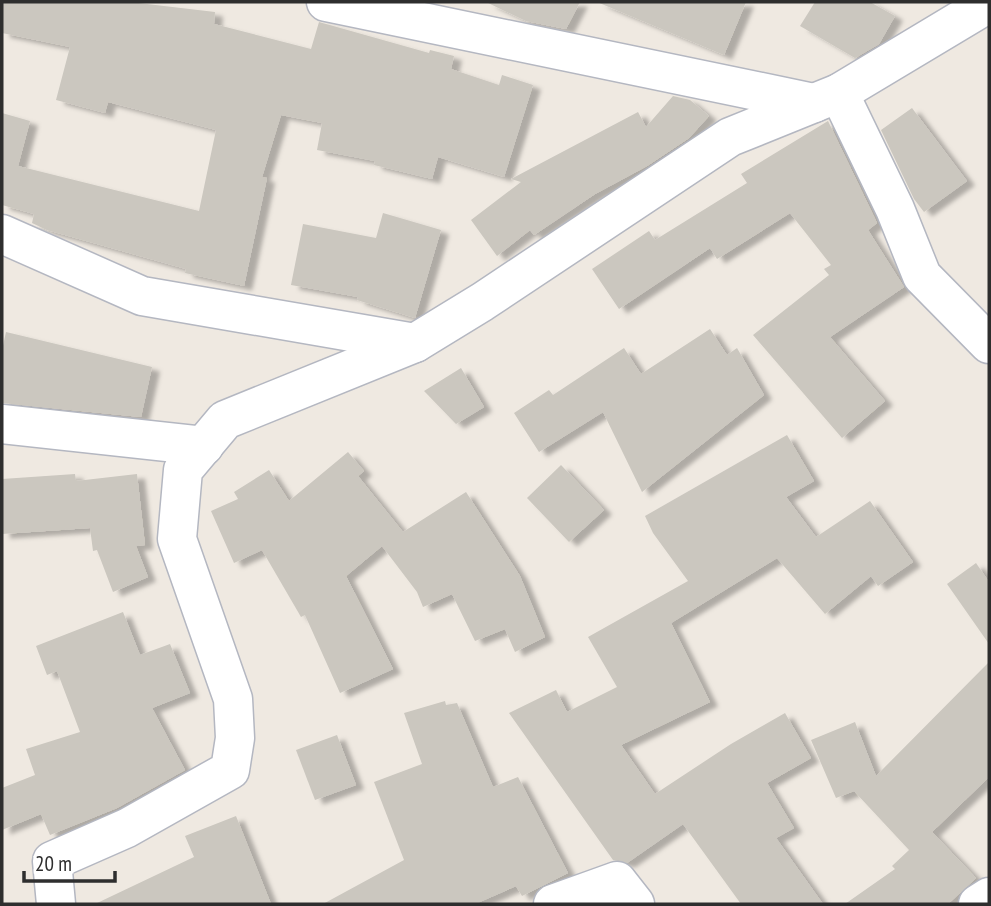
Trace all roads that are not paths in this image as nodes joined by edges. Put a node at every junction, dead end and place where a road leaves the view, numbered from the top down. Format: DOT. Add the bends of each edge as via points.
graph roads {
  1 [pos="326,2"];
  2 [pos="967,7"];
  3 [pos="827,98"];
  4 [pos="2,234"];
  5 [pos="415,343"];
  6 [pos="989,344"];
  7 [pos="2,424"];
  8 [pos="204,446"];
  9 [pos="989,897"];
  10 [pos="56,904"];
  11 [pos="553,904"];
  12 [pos="635,904"];
  13 [pos="978,904"];
  1 -- 3 [label="street"];
  2 -- 3 [label="street"];
  3 -- 5 [label="street" via="730,137"];
  3 -- 6 [label="street" via="895,209 922,276"];
  4 -- 5 [label="street" via="142,296"];
  5 -- 8 [label="street" via="225,420"];
  7 -- 8 [label="street"];
  8 -- 10 [label="street" via="183,470 177,539 233,699 230,770 127,828 52,861"];
  9 -- 13 [label="street"];
  11 -- 12 [label="street" via="617,881"];
}
